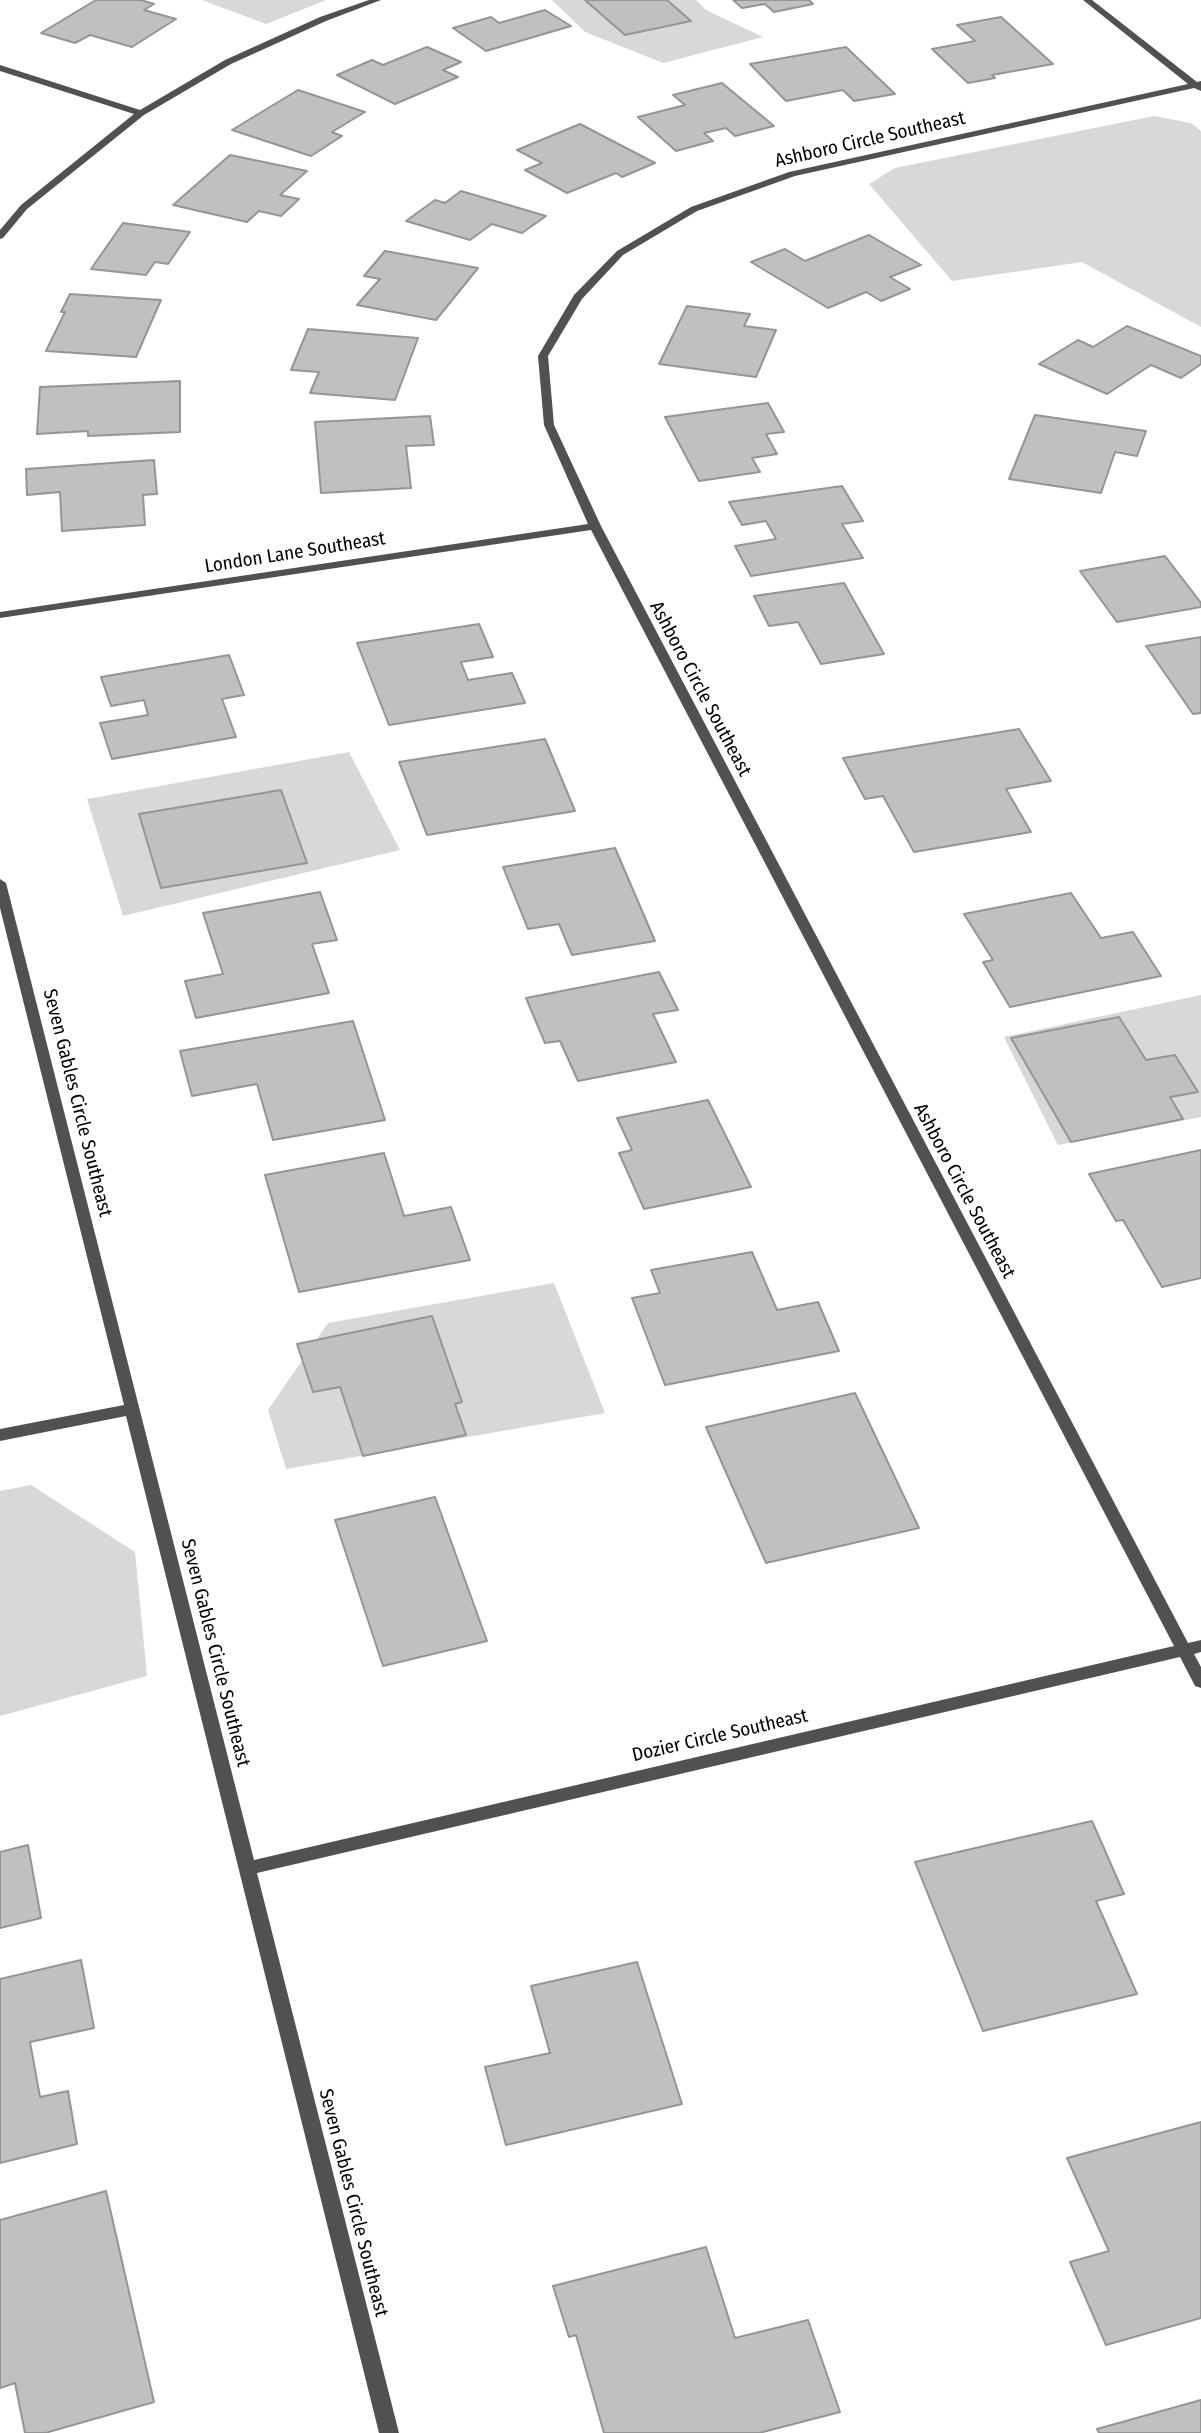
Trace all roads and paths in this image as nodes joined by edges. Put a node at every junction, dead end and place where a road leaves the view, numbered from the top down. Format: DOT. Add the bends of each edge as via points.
graph roads {
  1 [pos="377,0"];
  2 [pos="1087,0"];
  3 [pos="0,68"];
  4 [pos="1199,86"];
  5 [pos="141,113"];
  6 [pos="0,236"];
  7 [pos="595,526"];
  8 [pos="0,615"];
  9 [pos="0,883"];
  10 [pos="132,1409"];
  11 [pos="0,1435"];
  12 [pos="1193,1648"];
  13 [pos="1201,1682"];
  14 [pos="248,1868"];
  15 [pos="389,2433"];
  1 -- 5 [label="street" via="228,62"];
  2 -- 4 [label="street"];
  3 -- 5 [label="street"];
  4 -- 7 [label="street, Ashboro Circle Southeast" via="792,174 694,209 620,253 578,297 543,356 549,425"];
  5 -- 6 [label="street" via="24,207"];
  7 -- 8 [label="street, London Lane Southeast"];
  7 -- 12 [label="street, Ashboro Circle Southeast"];
  9 -- 10 [label="street, Seven Gables Circle Southeast"];
  10 -- 11 [label="street"];
  10 -- 14 [label="street, Seven Gables Circle Southeast"];
  12 -- 13 [label="street, Ashboro Circle Southeast"];
  12 -- 14 [label="street, Dozier Circle Southeast"];
  14 -- 15 [label="street, Seven Gables Circle Southeast"];
}
